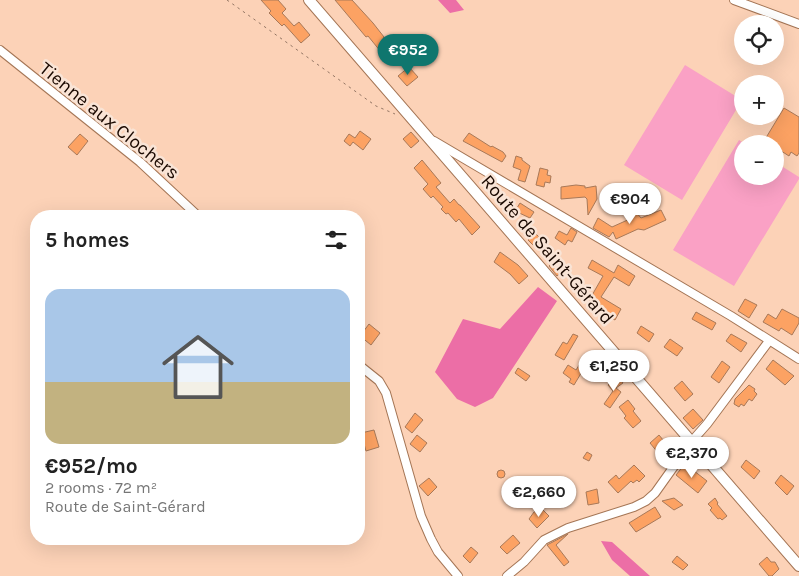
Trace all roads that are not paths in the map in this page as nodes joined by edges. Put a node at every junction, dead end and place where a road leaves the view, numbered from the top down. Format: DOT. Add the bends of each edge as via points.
graph roads {
  1 [pos="309,0"];
  2 [pos="734,0"];
  3 [pos="799,24"];
  4 [pos="0,50"];
  5 [pos="430,139"];
  6 [pos="192,210"];
  7 [pos="769,341"];
  8 [pos="799,359"];
  9 [pos="365,370"];
  10 [pos="692,441"];
  11 [pos="799,566"];
  12 [pos="458,576"];
  13 [pos="507,576"];
  1 -- 5 [label="main road, Route de Saint-Gérard"];
  2 -- 3 [label="street"];
  4 -- 6 [label="street, Tienne aux Clochers" via="140,162"];
  5 -- 7 [label="street"];
  5 -- 10 [label="main road, Route de Saint-Gérard"];
  7 -- 8 [label="street"];
  7 -- 10 [label="street"];
  9 -- 12 [label="street" via="379,381 386,393 421,516 434,545"];
  10 -- 11 [label="main road, Route de Saint-Gérard"];
  10 -- 13 [label="street" via="646,501 568,528 544,540"];
}
